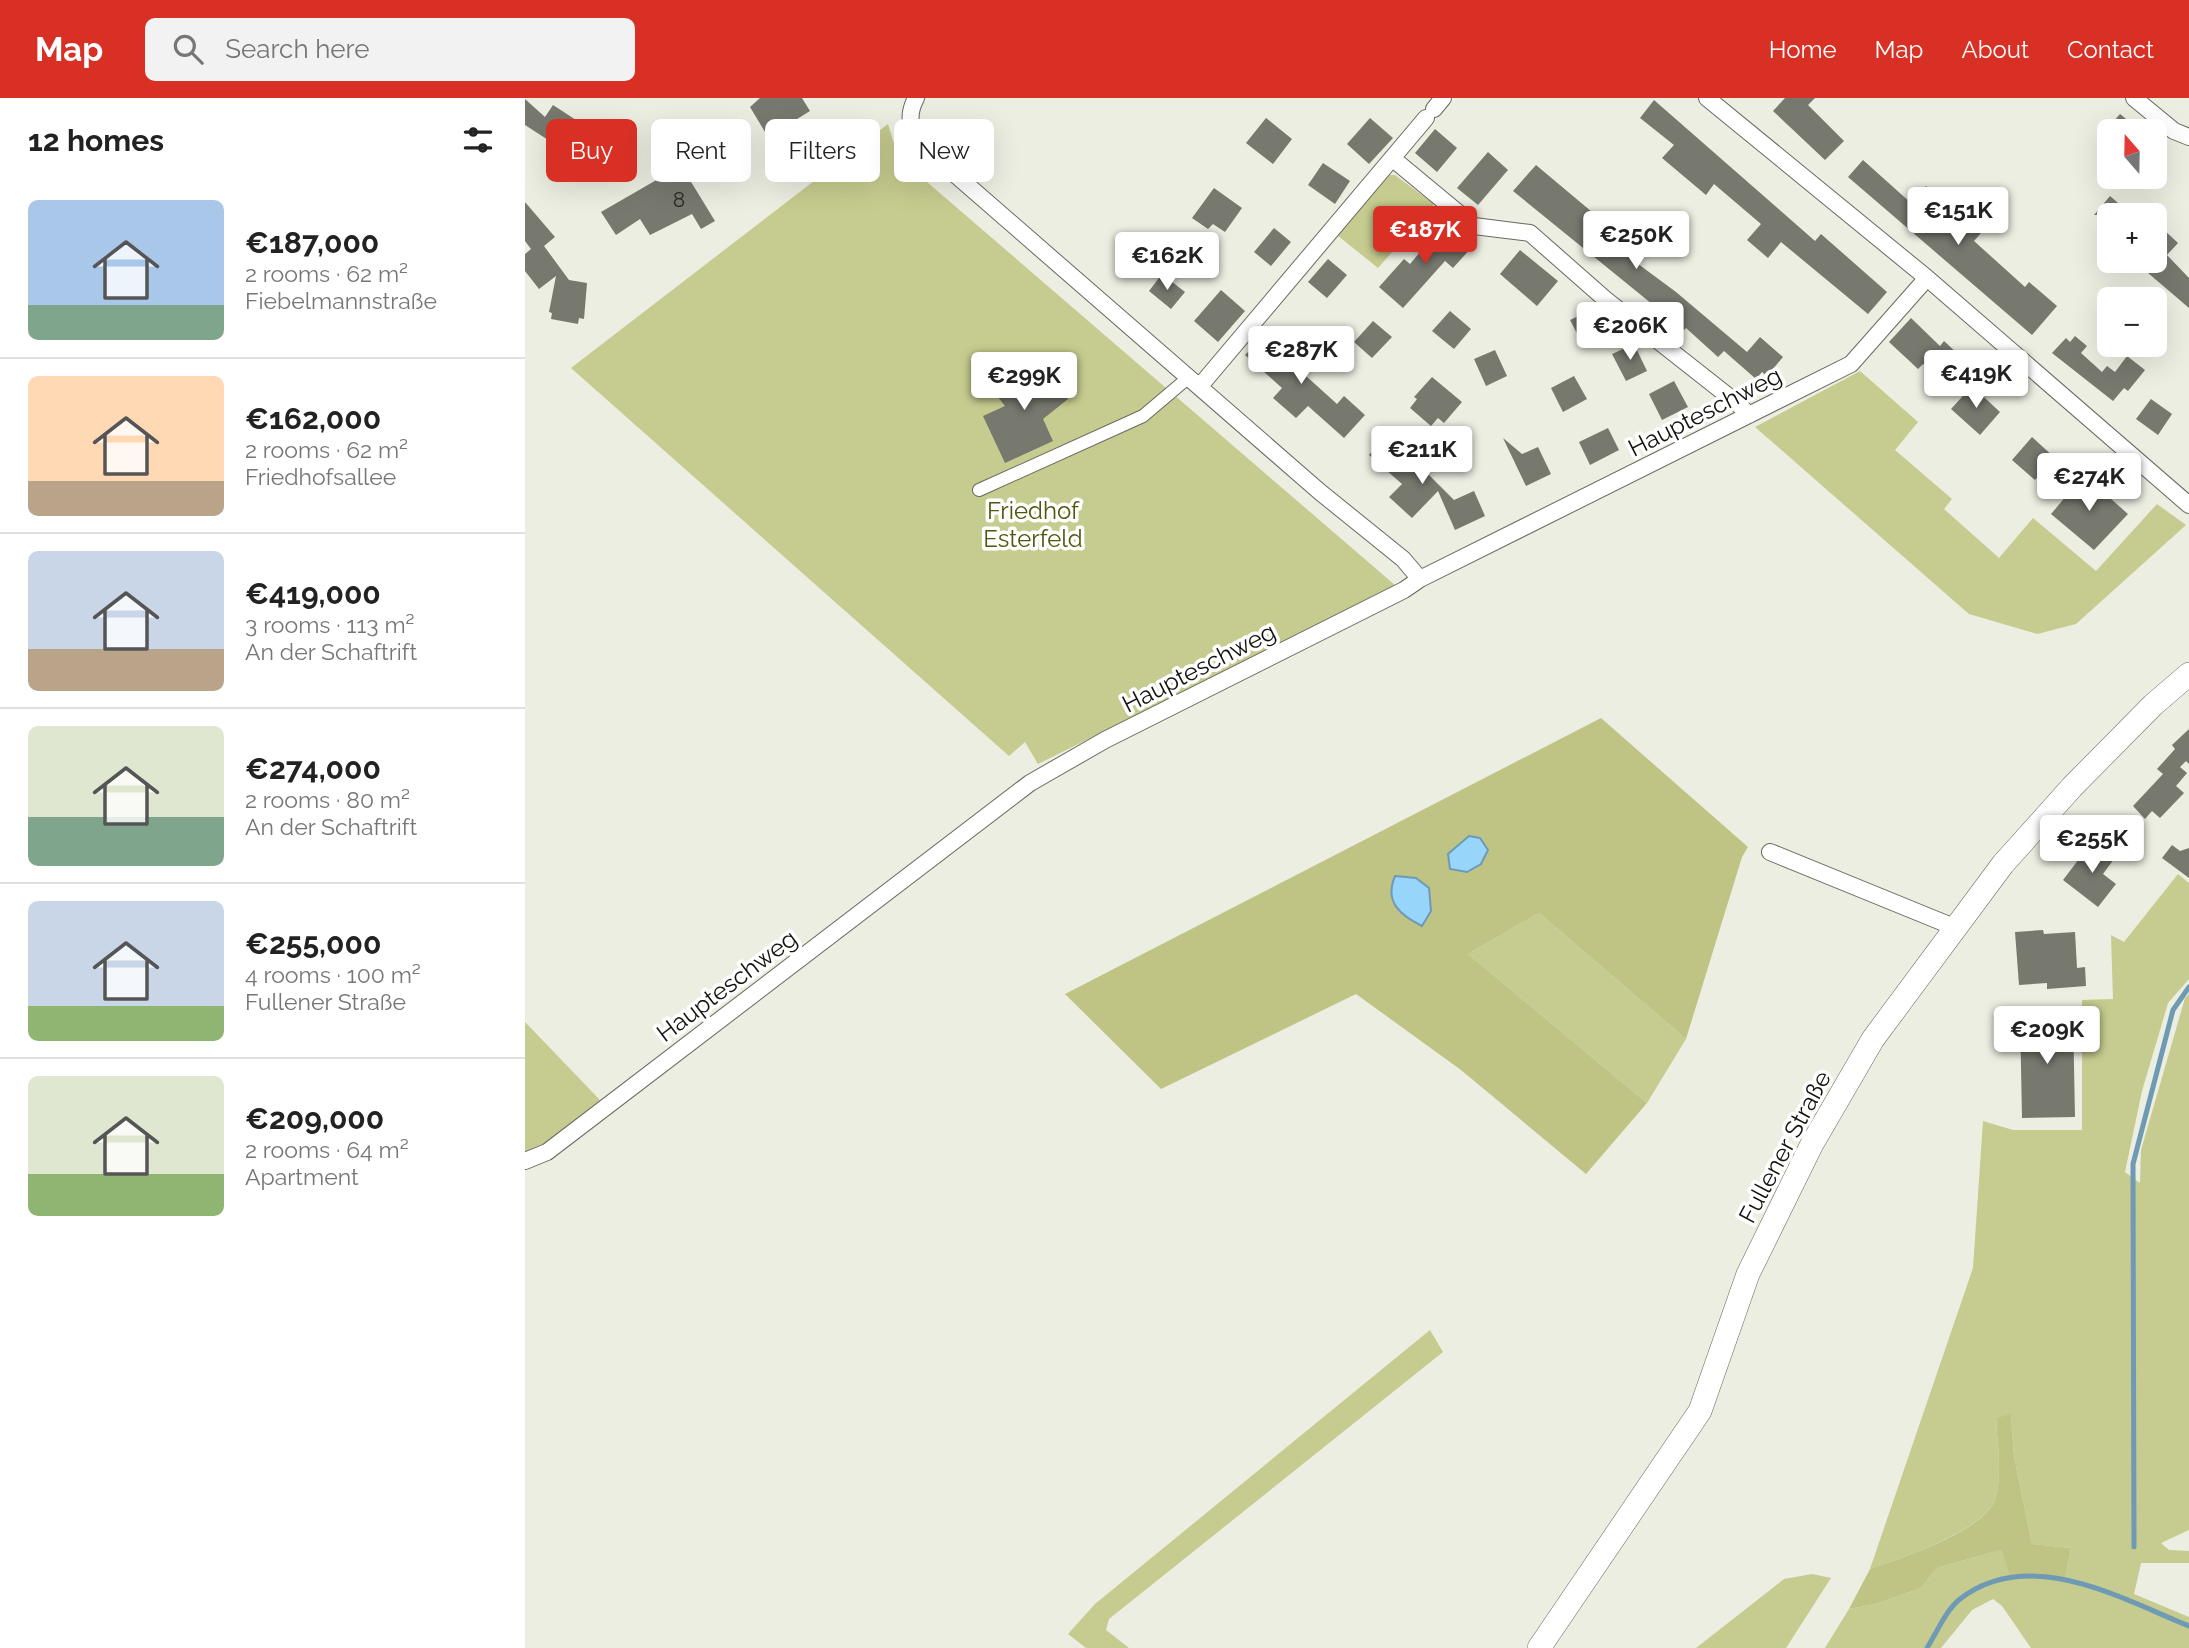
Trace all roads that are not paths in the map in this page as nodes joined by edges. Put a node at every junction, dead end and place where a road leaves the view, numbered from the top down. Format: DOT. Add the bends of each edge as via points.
graph roads {
  1 [pos="916,98"];
  2 [pos="1707,98"];
  3 [pos="2134,98"];
  4 [pos="1435,108"];
  5 [pos="2189,137"];
  6 [pos="1392,159"];
  7 [pos="1927,278"];
  8 [pos="1195,382"];
  9 [pos="1749,415"];
  10 [pos="979,490"];
  11 [pos="2189,505"];
  12 [pos="1420,579"];
  13 [pos="2189,674"];
  14 [pos="1770,852"];
  15 [pos="1954,927"];
  16 [pos="525,1161"];
  17 [pos="1539,1648"];
  1 -- 8 [label="street" via="909,111 919,143"];
  2 -- 7 [label="street"];
  3 -- 5 [label="street" via="2174,131"];
  4 -- 6 [label="street"];
  6 -- 8 [label="street"];
  6 -- 9 [label="street" via="1474,226 1530,233"];
  7 -- 9 [label="street, Haupteschweg" via="1851,364"];
  7 -- 11 [label="street"];
  8 -- 10 [label="street" via="1143,416"];
  8 -- 12 [label="street" via="1403,559"];
  9 -- 12 [label="street, Haupteschweg"];
  12 -- 16 [label="street, Haupteschweg" via="1030,783 547,1152"];
  13 -- 15 [label="main road, Fullener Straße" via="2072,787"];
  14 -- 15 [label="street"];
  15 -- 17 [label="main road, Fullener Straße" via="1873,1039 1812,1144 1748,1274 1699,1411"];
}
